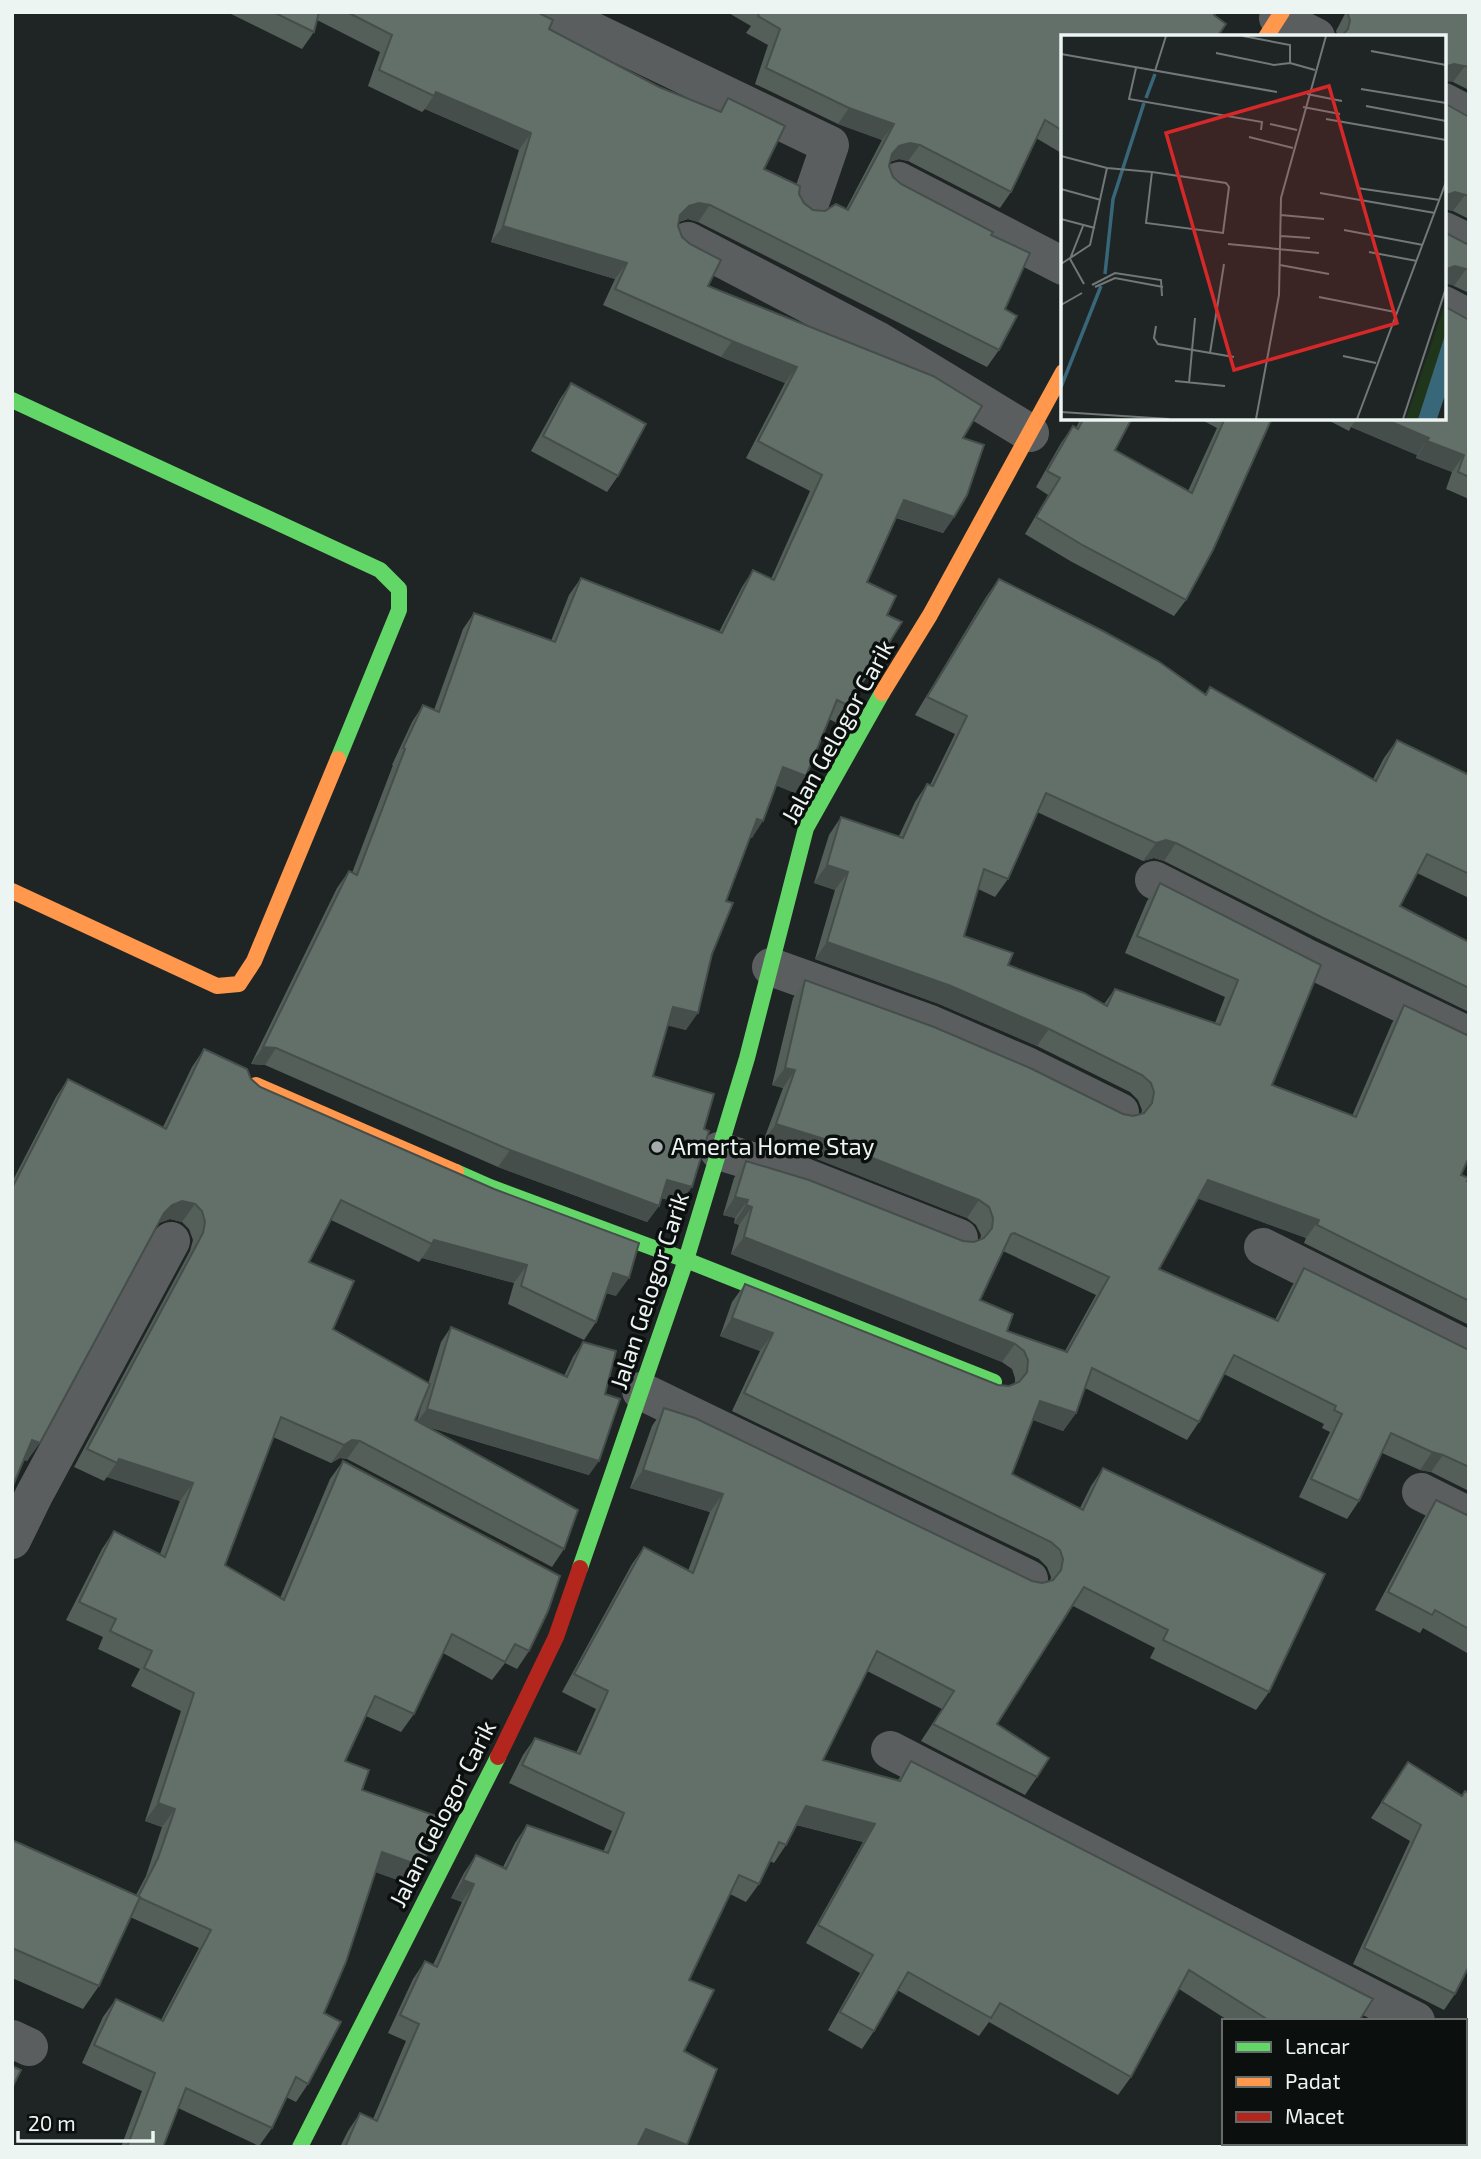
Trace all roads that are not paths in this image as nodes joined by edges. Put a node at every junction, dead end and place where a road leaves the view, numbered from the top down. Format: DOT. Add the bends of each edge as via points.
graph roads {
  1 [pos="553,12"];
  2 [pos="1276,22"];
  3 [pos="1311,35"];
  4 [pos="1446,103"];
  5 [pos="1469,115"];
  6 [pos="899,181"];
  7 [pos="809,206"];
  8 [pos="1446,232"];
  9 [pos="688,241"];
  10 [pos="1469,243"];
  11 [pos="1061,265"];
  12 [pos="1446,306"];
  13 [pos="1469,318"];
  14 [pos="1061,376"];
  15 [pos="12,400"];
  16 [pos="1030,433"];
  17 [pos="1154,880"];
  18 [pos="12,891"];
  19 [pos="771,967"];
  20 [pos="1469,1036"];
  21 [pos="256,1085"];
  22 [pos="1120,1112"];
  23 [pos="719,1151"];
  24 [pos="959,1238"];
  25 [pos="171,1241"];
  26 [pos="1263,1247"];
  27 [pos="686,1260"];
  28 [pos="1469,1350"];
  29 [pos="994,1382"];
  30 [pos="641,1391"];
  31 [pos="1421,1492"];
  32 [pos="1469,1516"];
  33 [pos="12,1539"];
  34 [pos="1029,1579"];
  35 [pos="890,1750"];
  36 [pos="1412,2019"];
  37 [pos="300,2147"];
  1 -- 7 [label="street" via="830,145"];
  2 -- 3 [label="street"];
  4 -- 5 [label="street"];
  6 -- 11 [label="street"];
  8 -- 10 [label="street"];
  9 -- 16 [label="street" via="877,341"];
  12 -- 13 [label="street"];
  14 -- 16 [label="street, Jalan Gelogor Carik"];
  15 -- 18 [label="street" via="380,570 399,589 399,610 254,961 239,984 217,986"];
  16 -- 19 [label="street, Jalan Gelogor Carik" via="806,828"];
  17 -- 20 [label="street"];
  19 -- 22 [label="street" via="930,1024"];
  19 -- 23 [label="street, Jalan Gelogor Carik"];
  21 -- 27 [label="street" via="490,1187"];
  23 -- 24 [label="street" via="804,1177"];
  23 -- 27 [label="street, Jalan Gelogor Carik"];
  25 -- 33 [label="street"];
  26 -- 28 [label="street"];
  27 -- 29 [label="street"];
  27 -- 30 [label="street, Jalan Gelogor Carik"];
  30 -- 34 [label="street"];
  30 -- 37 [label="street, Jalan Gelogor Carik" via="556,1637"];
  31 -- 32 [label="street"];
  35 -- 36 [label="street"];
}
